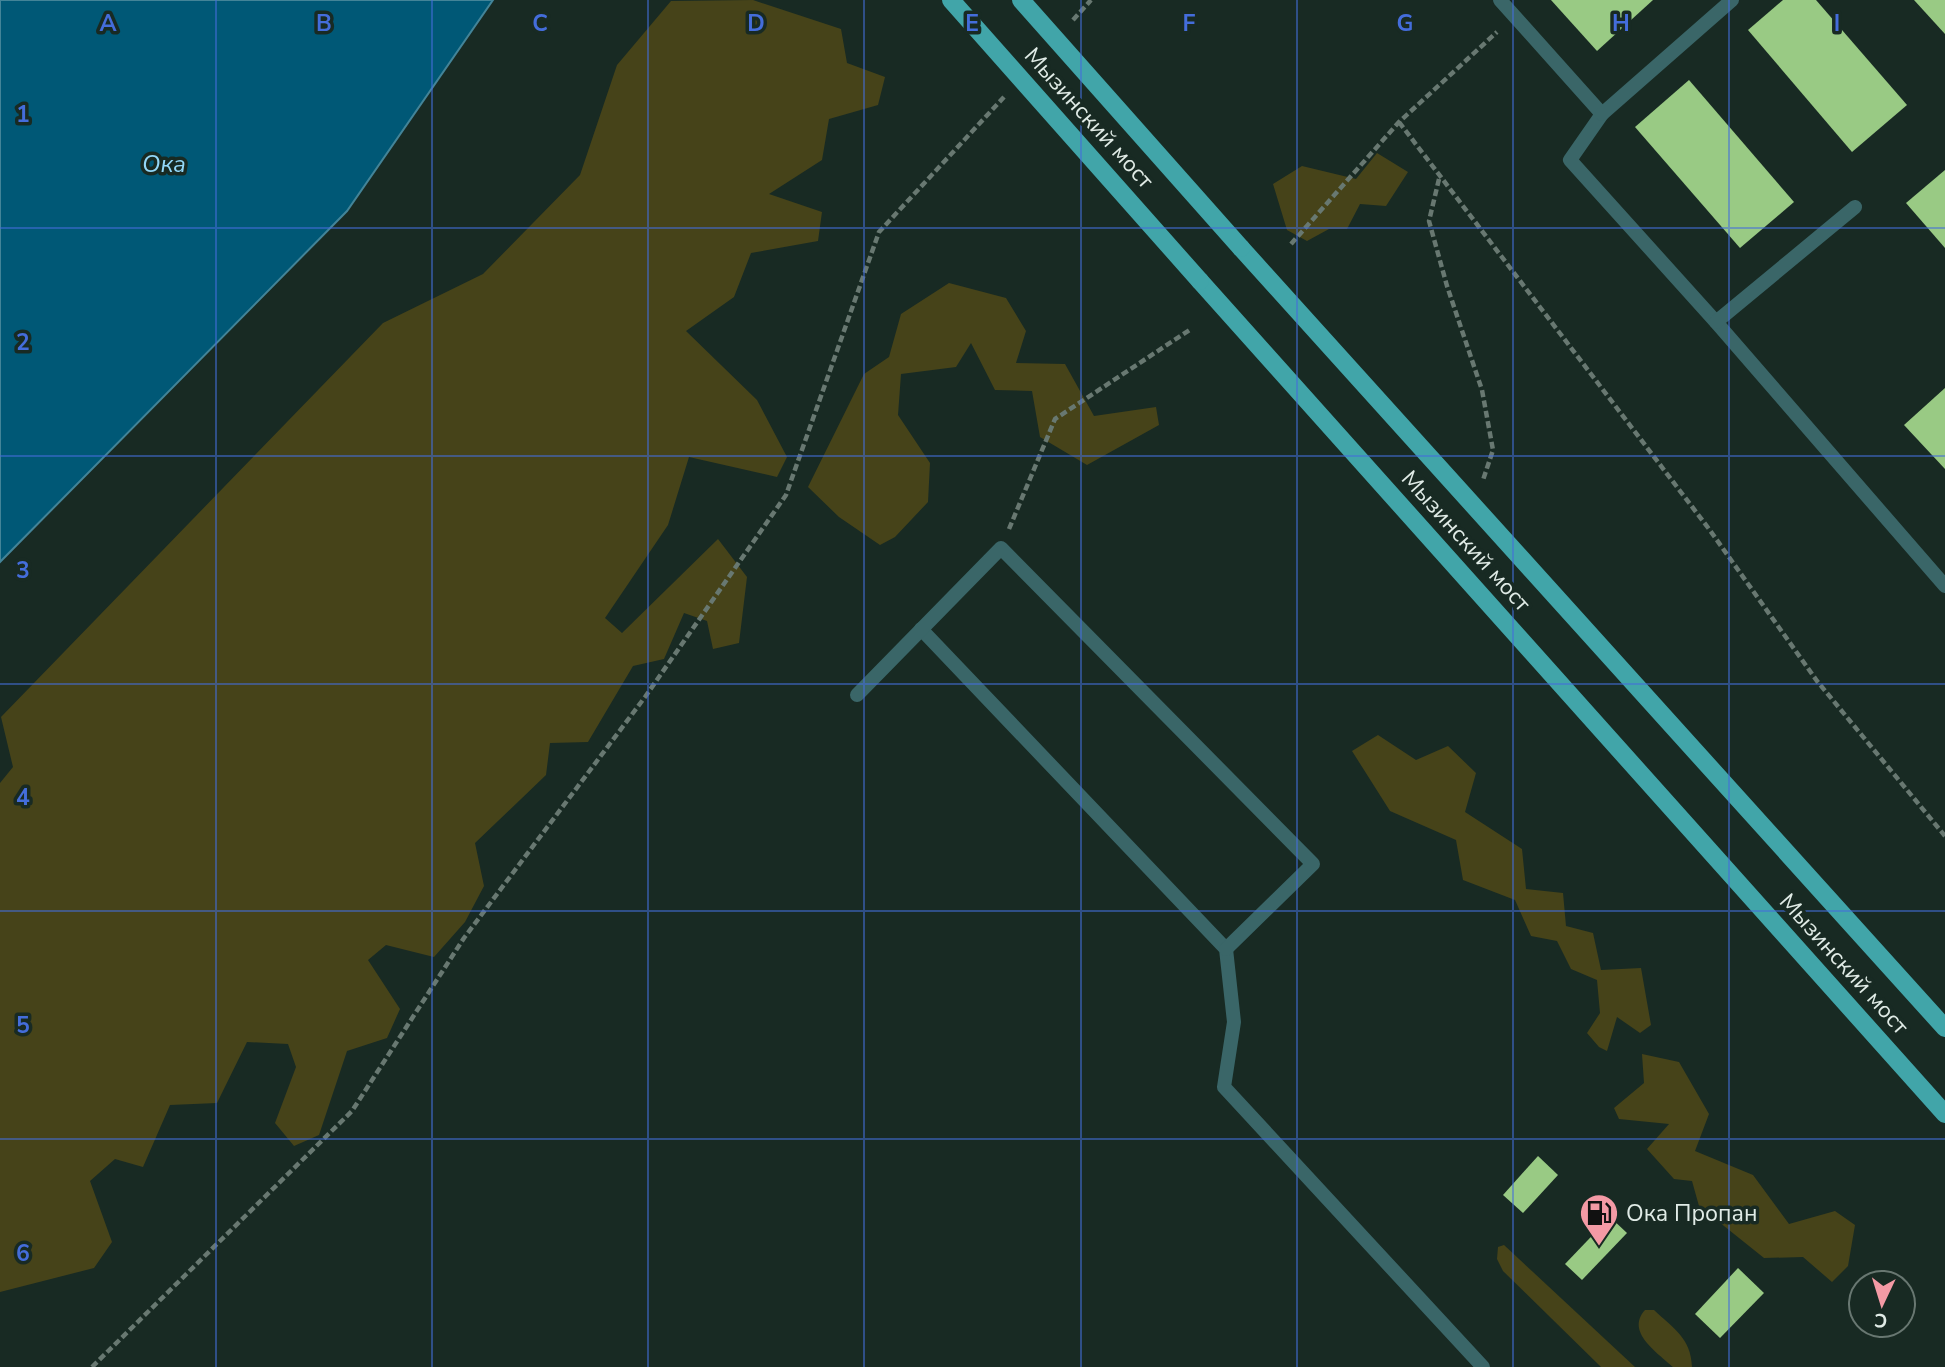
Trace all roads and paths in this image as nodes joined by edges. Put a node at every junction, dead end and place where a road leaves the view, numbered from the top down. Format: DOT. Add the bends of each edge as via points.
graph roads {
  1 [pos="951,0"];
  2 [pos="1021,0"];
  3 [pos="1500,0"];
  4 [pos="1732,0"];
  5 [pos="1515,17"];
  6 [pos="1602,114"];
  7 [pos="1399,122"];
  8 [pos="954,154"];
  9 [pos="1439,178"];
  10 [pos="1855,207"];
  11 [pos="1291,244"];
  12 [pos="1716,322"];
  13 [pos="1191,329"];
  14 [pos="1474,505"];
  15 [pos="1001,548"];
  16 [pos="1945,586"];
  17 [pos="921,629"];
  18 [pos="857,695"];
  19 [pos="1945,836"];
  20 [pos="1226,950"];
  21 [pos="1945,1028"];
  22 [pos="1945,1114"];
  23 [pos="92,1367"];
  24 [pos="1483,1367"];
  1 -- 22 [label="main road, Мызинский мост, bridge"];
  2 -- 14 [label="main road, Мызинский мост, bridge"];
  3 -- 5 [label="lane"];
  4 -- 6 [label="lane"];
  5 -- 6 [label="lane"];
  5 -- 7 [label="path"];
  6 -- 12 [label="lane" via="1570,160"];
  7 -- 9 [label="path"];
  7 -- 11 [label="path"];
  8 -- 23 [label="path" via="879,232 786,495 645,697 464,938 352,1111"];
  9 -- 14 [label="path" via="1429,221 1482,390 1493,450"];
  9 -- 19 [label="path" via="1709,529 1817,681"];
  10 -- 12 [label="lane"];
  12 -- 16 [label="lane"];
  13 -- 15 [label="path" via="1055,419"];
  14 -- 21 [label="main road, Мызинский мост"];
  15 -- 17 [label="lane"];
  15 -- 20 [label="lane" via="1313,864"];
  17 -- 18 [label="lane"];
  17 -- 20 [label="lane"];
  20 -- 24 [label="lane" via="1234,1022 1224,1087"];
}
